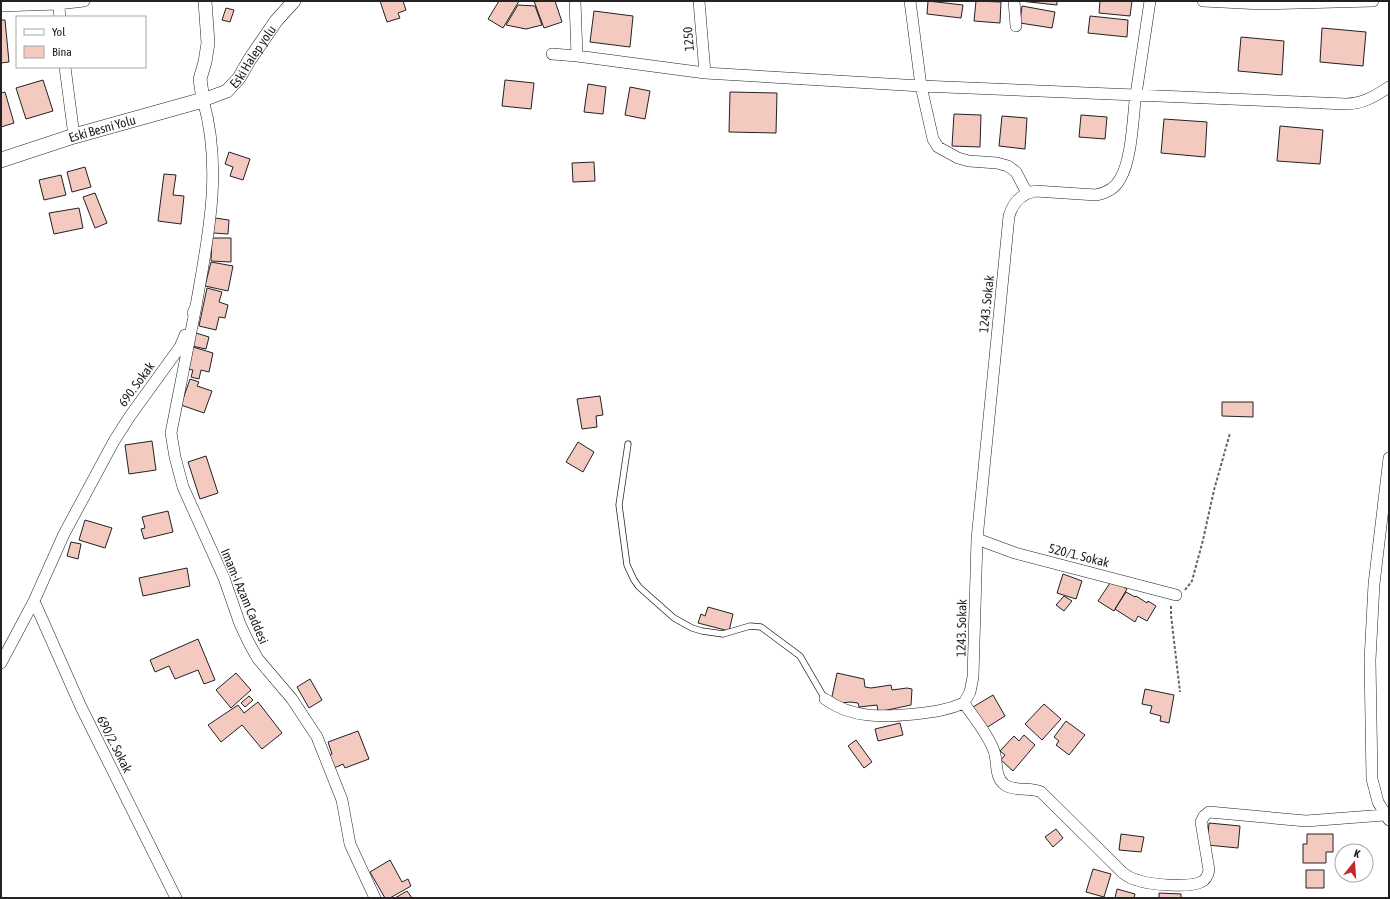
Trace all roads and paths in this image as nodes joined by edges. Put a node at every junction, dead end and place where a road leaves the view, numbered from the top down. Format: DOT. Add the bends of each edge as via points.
graph roads {
  1 [pos="84,1"];
  2 [pos="205,1"];
  3 [pos="294,1"];
  4 [pos="575,1"];
  5 [pos="699,1"];
  6 [pos="910,1"];
  7 [pos="1014,1"];
  8 [pos="1150,1"];
  9 [pos="1203,1"];
  10 [pos="1373,1"];
  11 [pos="1262,2"];
  12 [pos="58,3"];
  13 [pos="1,6"];
  14 [pos="60,16"];
  15 [pos="1016,26"];
  16 [pos="552,54"];
  17 [pos="577,56"];
  18 [pos="66,68"];
  19 [pos="705,74"];
  20 [pos="921,86"];
  21 [pos="1389,87"];
  22 [pos="1136,95"];
  23 [pos="204,100"];
  24 [pos="74,136"];
  25 [pos="1,160"];
  26 [pos="1027,192"];
  27 [pos="196,306"];
  28 [pos="1230,433"];
  29 [pos="628,444"];
  30 [pos="1389,458"];
  31 [pos="977,539"];
  32 [pos="1176,595"];
  33 [pos="34,601"];
  34 [pos="1,662"];
  35 [pos="1180,692"];
  36 [pos="825,699"];
  37 [pos="964,703"];
  38 [pos="1387,817"];
  39 [pos="176,898"];
  40 [pos="375,898"];
  1 -- 12 [label="street"];
  2 -- 23 [label="street" via="208,43 200,79"];
  3 -- 23 [label="street, Eski Halep yolu" via="276,21 239,78 227,91"];
  4 -- 17 [label="street"];
  5 -- 19 [label="street, 1250"];
  6 -- 20 [label="street"];
  7 -- 15 [label="street"];
  8 -- 22 [label="street"];
  9 -- 11 [label="street"];
  10 -- 11 [label="street"];
  12 -- 13 [label="street"];
  12 -- 14 [label="street"];
  16 -- 17 [label="street"];
  17 -- 19 [label="street"];
  18 -- 24 [label="street"];
  19 -- 20 [label="street"];
  20 -- 22 [label="street"];
  20 -- 26 [label="street" via="933,139 938,147 969,161 1008,166 1016,172"];
  21 -- 22 [label="street" via="1369,100 1354,104"];
  22 -- 26 [label="street" via="1129,149 1122,177 1114,187 1096,195"];
  23 -- 24 [label="main road, Eski Besni Yolu"];
  23 -- 27 [label="street, 690. Sokak" via="213,146 212,196 210,227"];
  24 -- 25 [label="main road, Eski Besni Yolu"];
  26 -- 31 [label="street, 1243. Sokak" via="1015,202 1009,216"];
  27 -- 33 [label="street, 690. Sokak" via="180,347 114,441 64,534"];
  27 -- 40 [label="street, Imam-i Azam Caddesi" via="171,433 174,457 183,487 224,578 249,643 258,659 292,699 317,737 342,800 350,844"];
  28 -- 32 [label="path" via="1192,581 1185,590"];
  29 -- 36 [label="lane" via="618,505 628,565 639,587 674,618 692,628 723,634 750,626 761,627 800,656"];
  30 -- 38 [label="street" via="1374,584 1370,660 1372,779 1375,796"];
  31 -- 32 [label="street, 520/1. Sokak" via="1015,553"];
  31 -- 37 [label="street, 1243. Sokak" via="974,677"];
  32 -- 35 [label="path" via="1171,615"];
  33 -- 34 [label="street, 690. Sokak"];
  33 -- 39 [label="street, 690/2. Sokak" via="80,706"];
  36 -- 37 [label="street" via="848,710 879,717 944,710"];
  37 -- 38 [label="street" via="991,744 996,757 998,776 1004,784 1042,792 1123,873 1145,883 1194,885 1205,880 1209,870 1202,822 1209,812 1306,821"];
}
